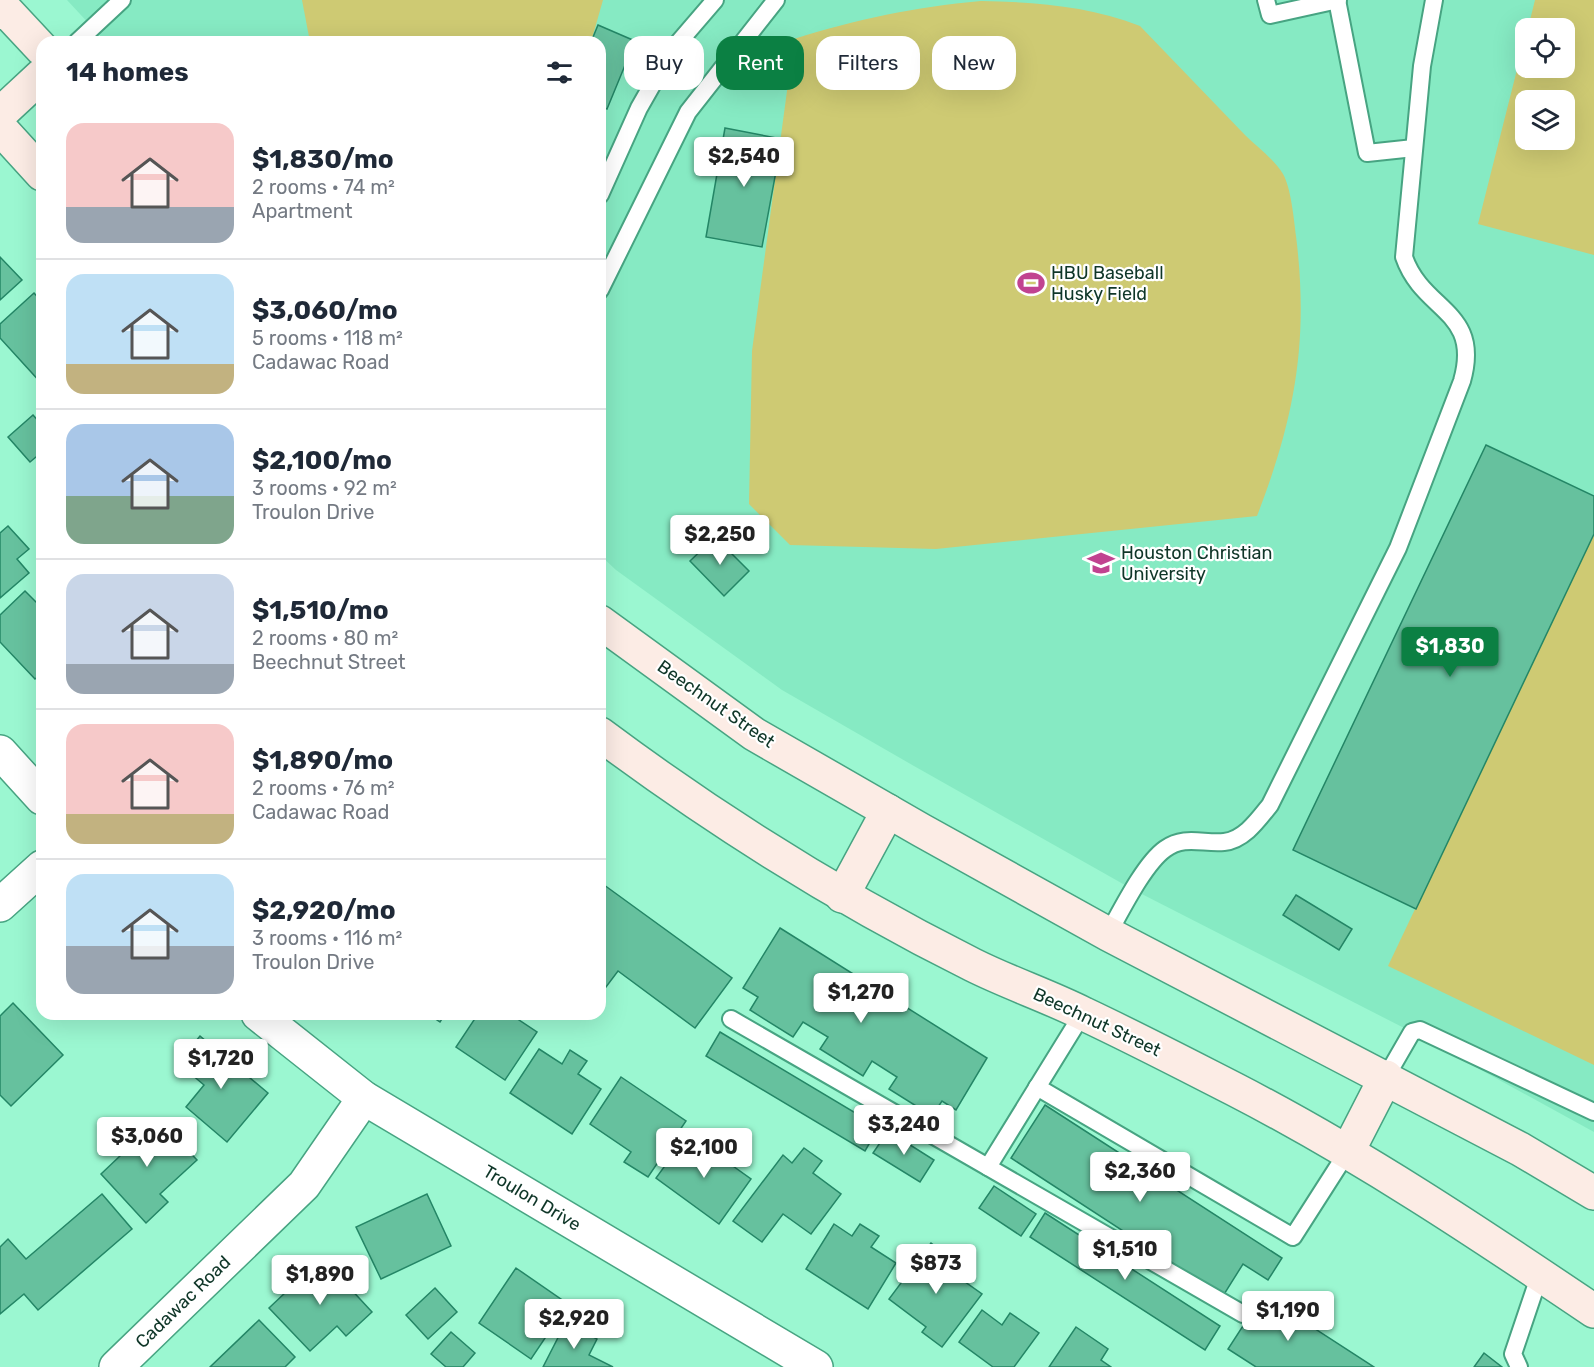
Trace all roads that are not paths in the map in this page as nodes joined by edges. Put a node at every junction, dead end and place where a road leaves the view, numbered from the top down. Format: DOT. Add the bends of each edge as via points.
graph roads {
  1 [pos="122,0"];
  2 [pos="715,0"];
  3 [pos="776,0"];
  4 [pos="1266,0"];
  5 [pos="1338,0"];
  6 [pos="1434,0"];
  7 [pos="0,4"];
  8 [pos="83,36"];
  9 [pos="36,43"];
  10 [pos="36,81"];
  11 [pos="0,114"];
  12 [pos="0,129"];
  13 [pos="1414,148"];
  14 [pos="36,168"];
  15 [pos="606,182"];
  16 [pos="606,278"];
  17 [pos="606,626"];
  18 [pos="606,738"];
  19 [pos="0,752"];
  20 [pos="36,791"];
  21 [pos="888,811"];
  22 [pos="36,872"];
  23 [pos="842,896"];
  24 [pos="0,905"];
  25 [pos="1107,934"];
  26 [pos="1083,1013"];
  27 [pos="731,1019"];
  28 [pos="266,1020"];
  29 [pos="1386,1077"];
  30 [pos="1037,1087"];
  31 [pos="364,1098"];
  32 [pos="1594,1112"];
  33 [pos="1348,1151"];
  34 [pos="988,1167"];
  35 [pos="1594,1193"];
  36 [pos="1540,1274"];
  37 [pos="1594,1311"];
  38 [pos="1243,1314"];
  39 [pos="116,1367"];
  40 [pos="816,1367"];
  41 [pos="1519,1367"];
  1 -- 8 [label="lane"];
  2 -- 15 [label="lane" via="672,50 639,108"];
  3 -- 16 [label="lane" via="688,112"];
  4 -- 5 [label="lane" via="1270,15"];
  5 -- 13 [label="lane" via="1366,153"];
  6 -- 13 [label="lane" via="1422,66"];
  7 -- 9 [label="main road"];
  10 -- 11 [label="main road"];
  12 -- 14 [label="main road"];
  13 -- 25 [label="lane" via="1404,257 1410,274 1466,339 1467,360 1425,479 1398,548 1270,805 1239,837 1224,842 1182,841 1164,849 1136,884"];
  17 -- 21 [label="main road, Beechnut Street" via="754,734"];
  18 -- 23 [label="main road, Beechnut Street" via="738,832"];
  19 -- 20 [label="street"];
  21 -- 23 [label="main road"];
  21 -- 25 [label="main road, Beechnut Street"];
  22 -- 24 [label="street"];
  23 -- 26 [label="main road, Beechnut Street" via="975,967"];
  25 -- 29 [label="main road, Beechnut Street"];
  26 -- 30 [label="lane"];
  26 -- 33 [label="main road, Beechnut Street"];
  27 -- 34 [label="lane"];
  28 -- 31 [label="street, Troulon Drive"];
  29 -- 32 [label="lane" via="1412,1032 1420,1029"];
  29 -- 33 [label="main road"];
  29 -- 35 [label="main road, Beechnut Street"];
  30 -- 33 [label="lane" via="1293,1237"];
  30 -- 34 [label="lane"];
  31 -- 39 [label="street, Cadawac Road" via="304,1185"];
  31 -- 40 [label="street, Troulon Drive"];
  33 -- 36 [label="main road, Beechnut Street"];
  34 -- 38 [label="lane"];
  36 -- 37 [label="main road, Beechnut Street"];
  36 -- 41 [label="lane" via="1513,1354"];
}
